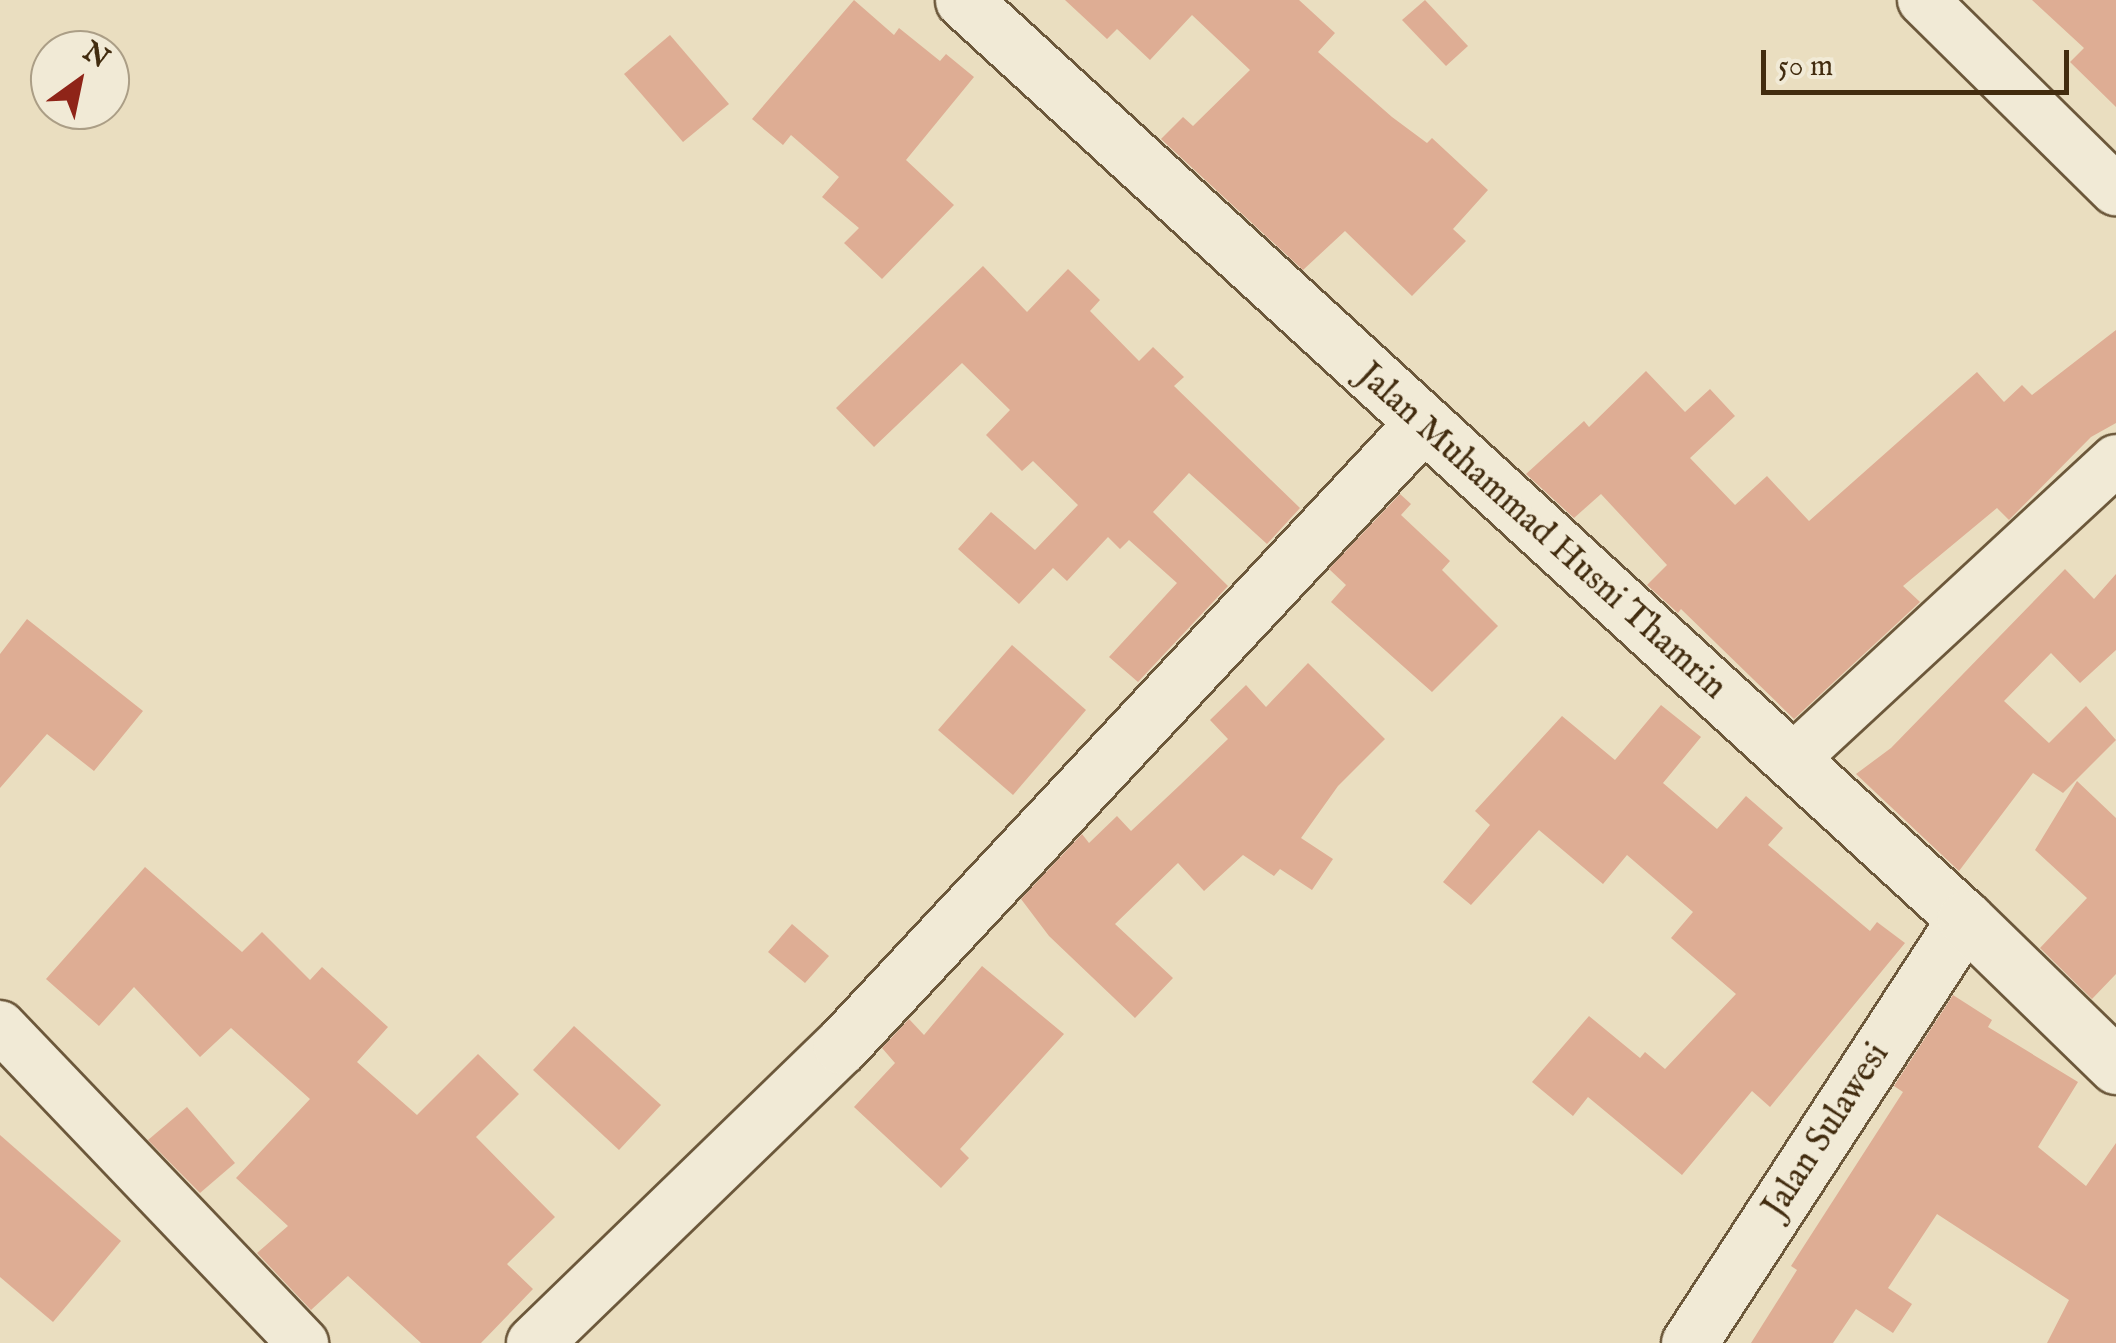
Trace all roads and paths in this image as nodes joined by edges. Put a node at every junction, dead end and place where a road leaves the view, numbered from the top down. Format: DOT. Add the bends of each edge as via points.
graph roads {
  1 [pos="963,0"];
  2 [pos="1923,0"];
  3 [pos="2116,190"];
  4 [pos="1422,424"];
  5 [pos="2116,460"];
  6 [pos="1791,761"];
  7 [pos="1964,919"];
  8 [pos="0,1026"];
  9 [pos="2116,1066"];
  10 [pos="303,1343"];
  11 [pos="534,1343"];
  12 [pos="1689,1343"];
  1 -- 4 [label="street, Jalan Muhammad Husni Thamrin"];
  2 -- 3 [label="street"];
  4 -- 6 [label="street, Jalan Muhammad Husni Thamrin"];
  4 -- 11 [label="street" via="841,1046"];
  5 -- 6 [label="street"];
  6 -- 7 [label="street, Jalan Muhammad Husni Thamrin"];
  7 -- 9 [label="street, Jalan Muhammad Husni Thamrin"];
  7 -- 12 [label="street, Jalan Sulawesi"];
  8 -- 10 [label="street"];
}
